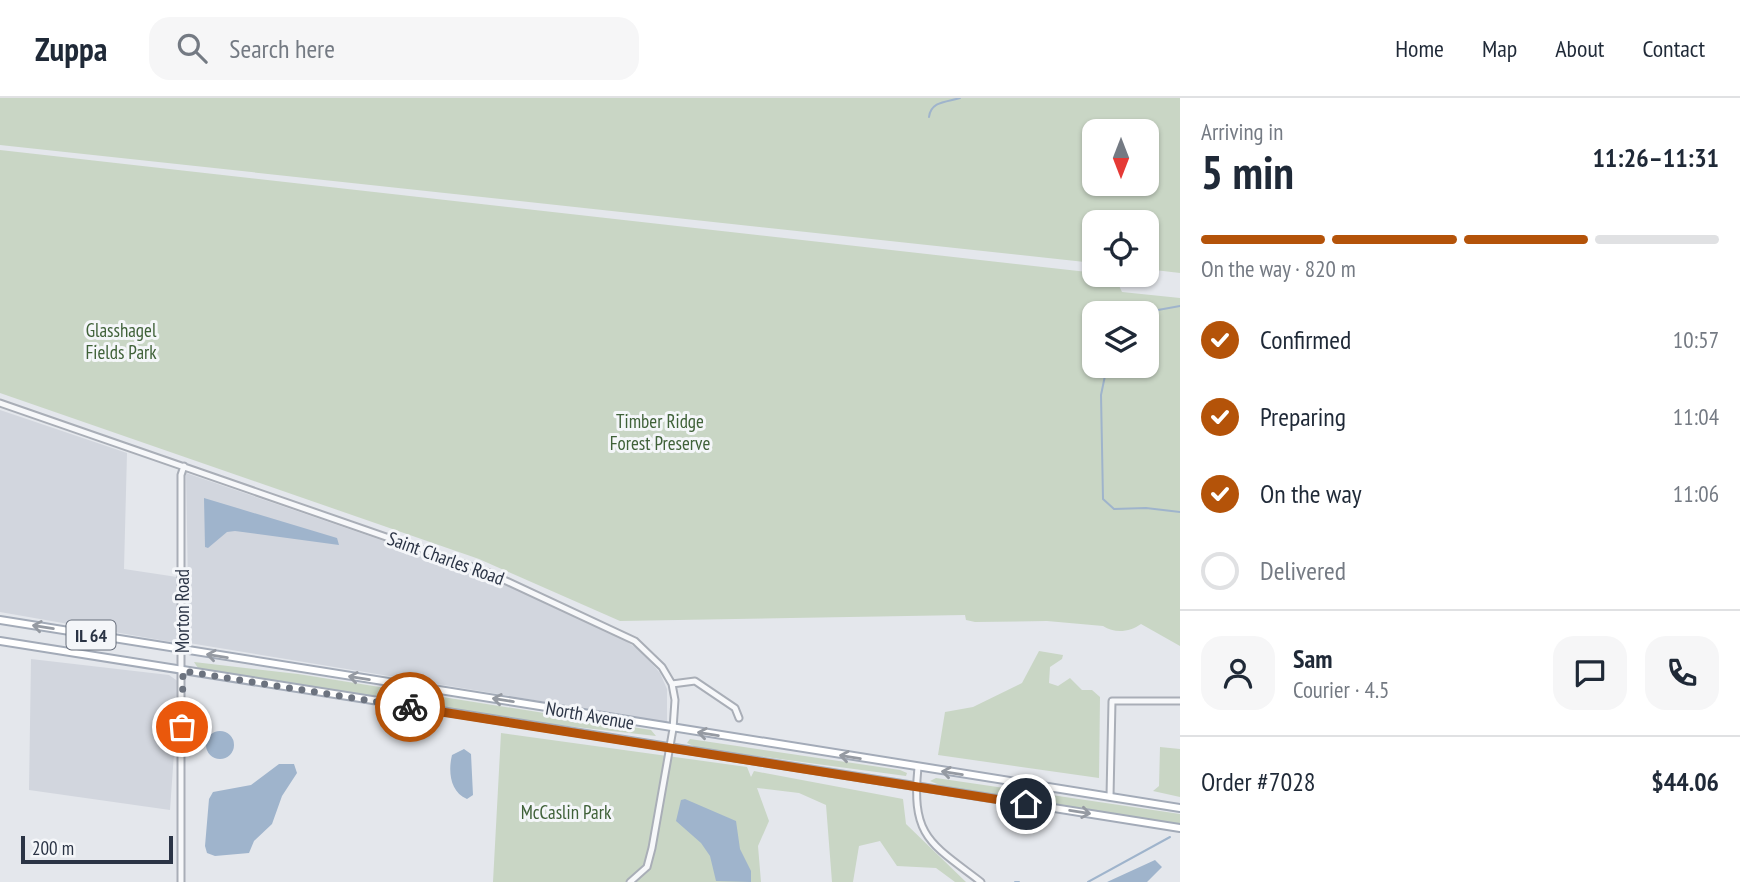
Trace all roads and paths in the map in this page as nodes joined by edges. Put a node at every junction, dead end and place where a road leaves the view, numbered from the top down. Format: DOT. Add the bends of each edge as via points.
graph roads {
  1 [pos="0,403"];
  2 [pos="184,466"];
  3 [pos="0,620"];
  4 [pos="0,641"];
  5 [pos="182,650"];
  6 [pos="183,671"];
  7 [pos="672,684"];
  8 [pos="1180,701"];
  9 [pos="739,718"];
  10 [pos="673,729"];
  11 [pos="670,748"];
  12 [pos="918,767"];
  13 [pos="916,787"];
  14 [pos="1110,797"];
  15 [pos="1180,808"];
  16 [pos="1180,828"];
  17 [pos="181,882"];
  18 [pos="630,882"];
  19 [pos="981,882"];
  1 -- 2 [label="street, Saint Charles Road"];
  2 -- 5 [label="street, Morton Road"];
  2 -- 7 [label="street, Saint Charles Road" via="513,583 635,641 657,661"];
  5 -- 3 [label="main road, North Avenue / IL 64, one-way"];
  4 -- 6 [label="main road, North Avenue / IL 64"];
  5 -- 6 [label="street, Morton Road"];
  10 -- 5 [label="main road, North Avenue / IL 64, one-way"];
  6 -- 11 [label="main road, North Avenue / IL 64"];
  6 -- 17 [label="street, Morton Road"];
  7 -- 9 [label="street" via="695,681 735,708"];
  7 -- 10 [label="street"];
  8 -- 14 [label="street" via="1112,701"];
  10 -- 11 [label="street"];
  12 -- 10 [label="main road, North Avenue / IL 64, one-way"];
  11 -- 13 [label="main road, North Avenue / IL 64"];
  11 -- 18 [label="street" via="647,867"];
  12 -- 13 [label="street"];
  14 -- 12 [label="main road, North Avenue / IL 64, one-way"];
  13 -- 16 [label="main road, North Avenue / IL 64, one-way"];
  13 -- 19 [label="street" via="918,817 925,835"];
  14 -- 15 [label="main road, North Avenue / IL 64"];
}
